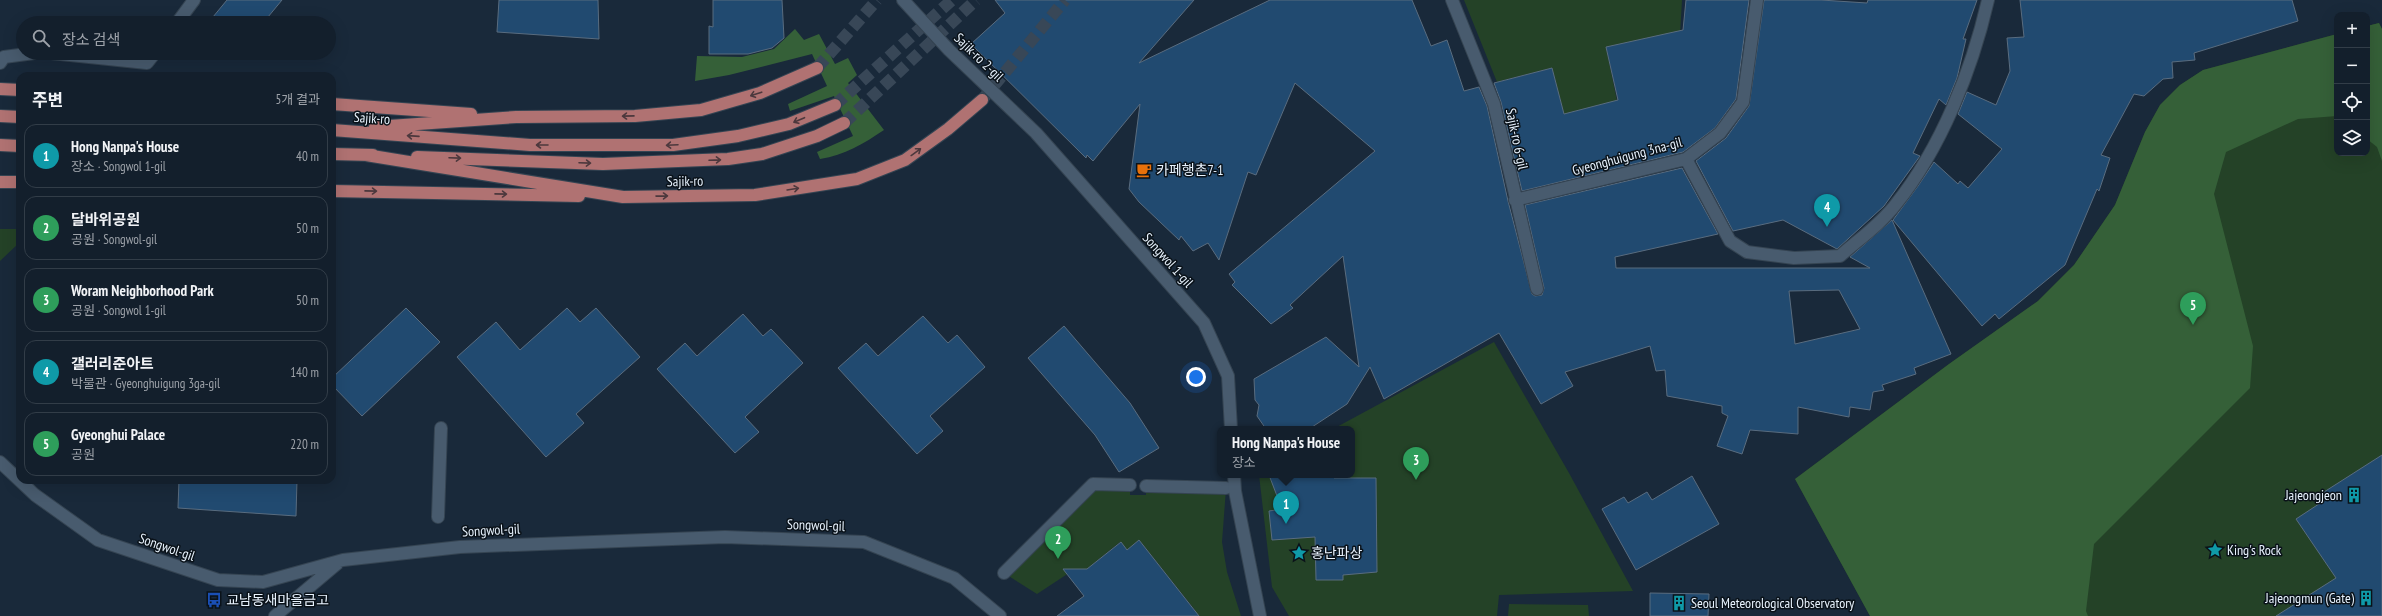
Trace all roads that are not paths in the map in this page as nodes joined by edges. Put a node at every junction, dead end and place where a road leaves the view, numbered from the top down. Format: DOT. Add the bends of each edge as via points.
graph roads {
  1 [pos="194,0"];
  2 [pos="903,0"];
  3 [pos="1452,0"];
  4 [pos="1757,0"];
  5 [pos="1988,0"];
  6 [pos="182,16"];
  7 [pos="16,56"];
  8 [pos="113,60"];
  9 [pos="151,60"];
  10 [pos="0,63"];
  11 [pos="817,68"];
  12 [pos="0,89"];
  13 [pos="16,90"];
  14 [pos="982,100"];
  15 [pos="336,104"];
  16 [pos="835,104"];
  17 [pos="0,116"];
  18 [pos="16,117"];
  19 [pos="516,117"];
  20 [pos="844,123"];
  21 [pos="336,130"];
  22 [pos="336,130"];
  23 [pos="1036,133"];
  24 [pos="0,145"];
  25 [pos="16,146"];
  26 [pos="336,154"];
  27 [pos="366,155"];
  28 [pos="1686,159"];
  29 [pos="0,182"];
  30 [pos="16,182"];
  31 [pos="336,191"];
  32 [pos="623,197"];
  33 [pos="1515,200"];
  34 [pos="1537,289"];
  35 [pos="1231,426"];
  36 [pos="441,428"];
  37 [pos="0,462"];
  38 [pos="16,477"];
  39 [pos="1234,478"];
  40 [pos="24,484"];
  41 [pos="1130,486"];
  42 [pos="1146,486"];
  43 [pos="1226,488"];
  44 [pos="438,516"];
  45 [pos="343,560"];
  46 [pos="1004,573"];
  47 [pos="275,616"];
  48 [pos="1000,616"];
  49 [pos="1260,616"];
  1 -- 6 [label="street"];
  2 -- 23 [label="street, Sajik-ro 2-gil" via="949,50"];
  3 -- 33 [label="street, Sajik-ro 6-gil" via="1494,104"];
  4 -- 28 [label="street, Gyeonghuigung 3na-gil" via="1743,102 1720,132"];
  5 -- 28 [label="street" via="1963,82 1935,147 1896,205 1840,256 1794,258 1747,252 1730,241"];
  7 -- 10 [label="street" via="4,58"];
  8 -- 9 [label="street" via="148,64"];
  11 -- 19 [label="main road, Sajik-ro, one-way" via="760,93 701,110 635,116"];
  12 -- 13 [label="main road"];
  32 -- 14 [label="main road, Sajik-ro, one-way" via="755,195 857,179 905,160"];
  15 -- 19 [label="main road"];
  16 -- 22 [label="main road, Sajik-ro, one-way" via="789,124 738,136 674,145 530,145"];
  17 -- 18 [label="main road"];
  19 -- 21 [label="main road, Sajik-ro"];
  27 -- 20 [label="main road, Sajik-ro, one-way" via="603,164 728,159 762,154 817,136"];
  23 -- 35 [label="street, Songwol 1-gil" via="1204,323 1228,376"];
  24 -- 25 [label="main road"];
  26 -- 27 [label="main road, Sajik-ro"];
  27 -- 32 [label="main road, Sajik-ro"];
  28 -- 33 [label="street, Gyeonghuigung 3na-gil"];
  29 -- 30 [label="main road"];
  31 -- 32 [label="main road, one-way"];
  33 -- 34 [label="street, Sajik-ro 6-gil"];
  36 -- 44 [label="street"];
  37 -- 38 [label="street, Songwol-gil"];
  39 -- 49 [label="street"];
  40 -- 45 [label="street, Songwol-gil" via="98,540 218,580 263,582"];
  41 -- 46 [label="street" via="1093,484"];
  42 -- 43 [label="street"];
  45 -- 47 [label="street"];
  45 -- 48 [label="street, Songwol-gil" via="460,547 592,540 725,537 864,542 954,578"];
}
